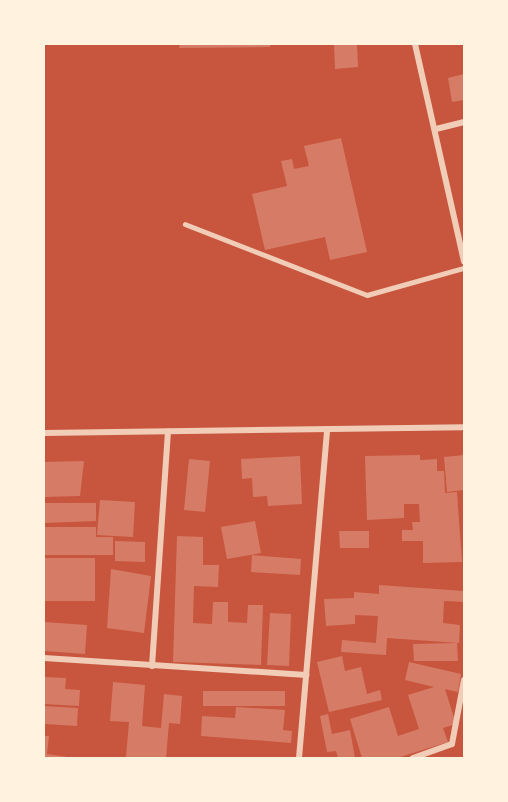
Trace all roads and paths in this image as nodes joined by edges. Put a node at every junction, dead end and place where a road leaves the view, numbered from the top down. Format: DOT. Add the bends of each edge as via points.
graph roads {
  1 [pos="415,44"];
  2 [pos="465,122"];
  3 [pos="436,129"];
  4 [pos="185,224"];
  5 [pos="465,262"];
  6 [pos="465,268"];
  7 [pos="465,427"];
  8 [pos="327,429"];
  9 [pos="44,432"];
  10 [pos="168,432"];
  11 [pos="44,658"];
  12 [pos="152,666"];
  13 [pos="306,675"];
  14 [pos="465,680"];
  15 [pos="299,759"];
  16 [pos="413,759"];
  1 -- 3 [label="street"];
  2 -- 3 [label="street"];
  3 -- 5 [label="street"];
  4 -- 6 [label="lane" via="367,295"];
  7 -- 8 [label="street"];
  8 -- 10 [label="street"];
  8 -- 13 [label="street"];
  9 -- 10 [label="street"];
  10 -- 12 [label="street"];
  11 -- 12 [label="street"];
  12 -- 13 [label="street"];
  13 -- 15 [label="street"];
  14 -- 16 [label="street" via="452,744"];
}
